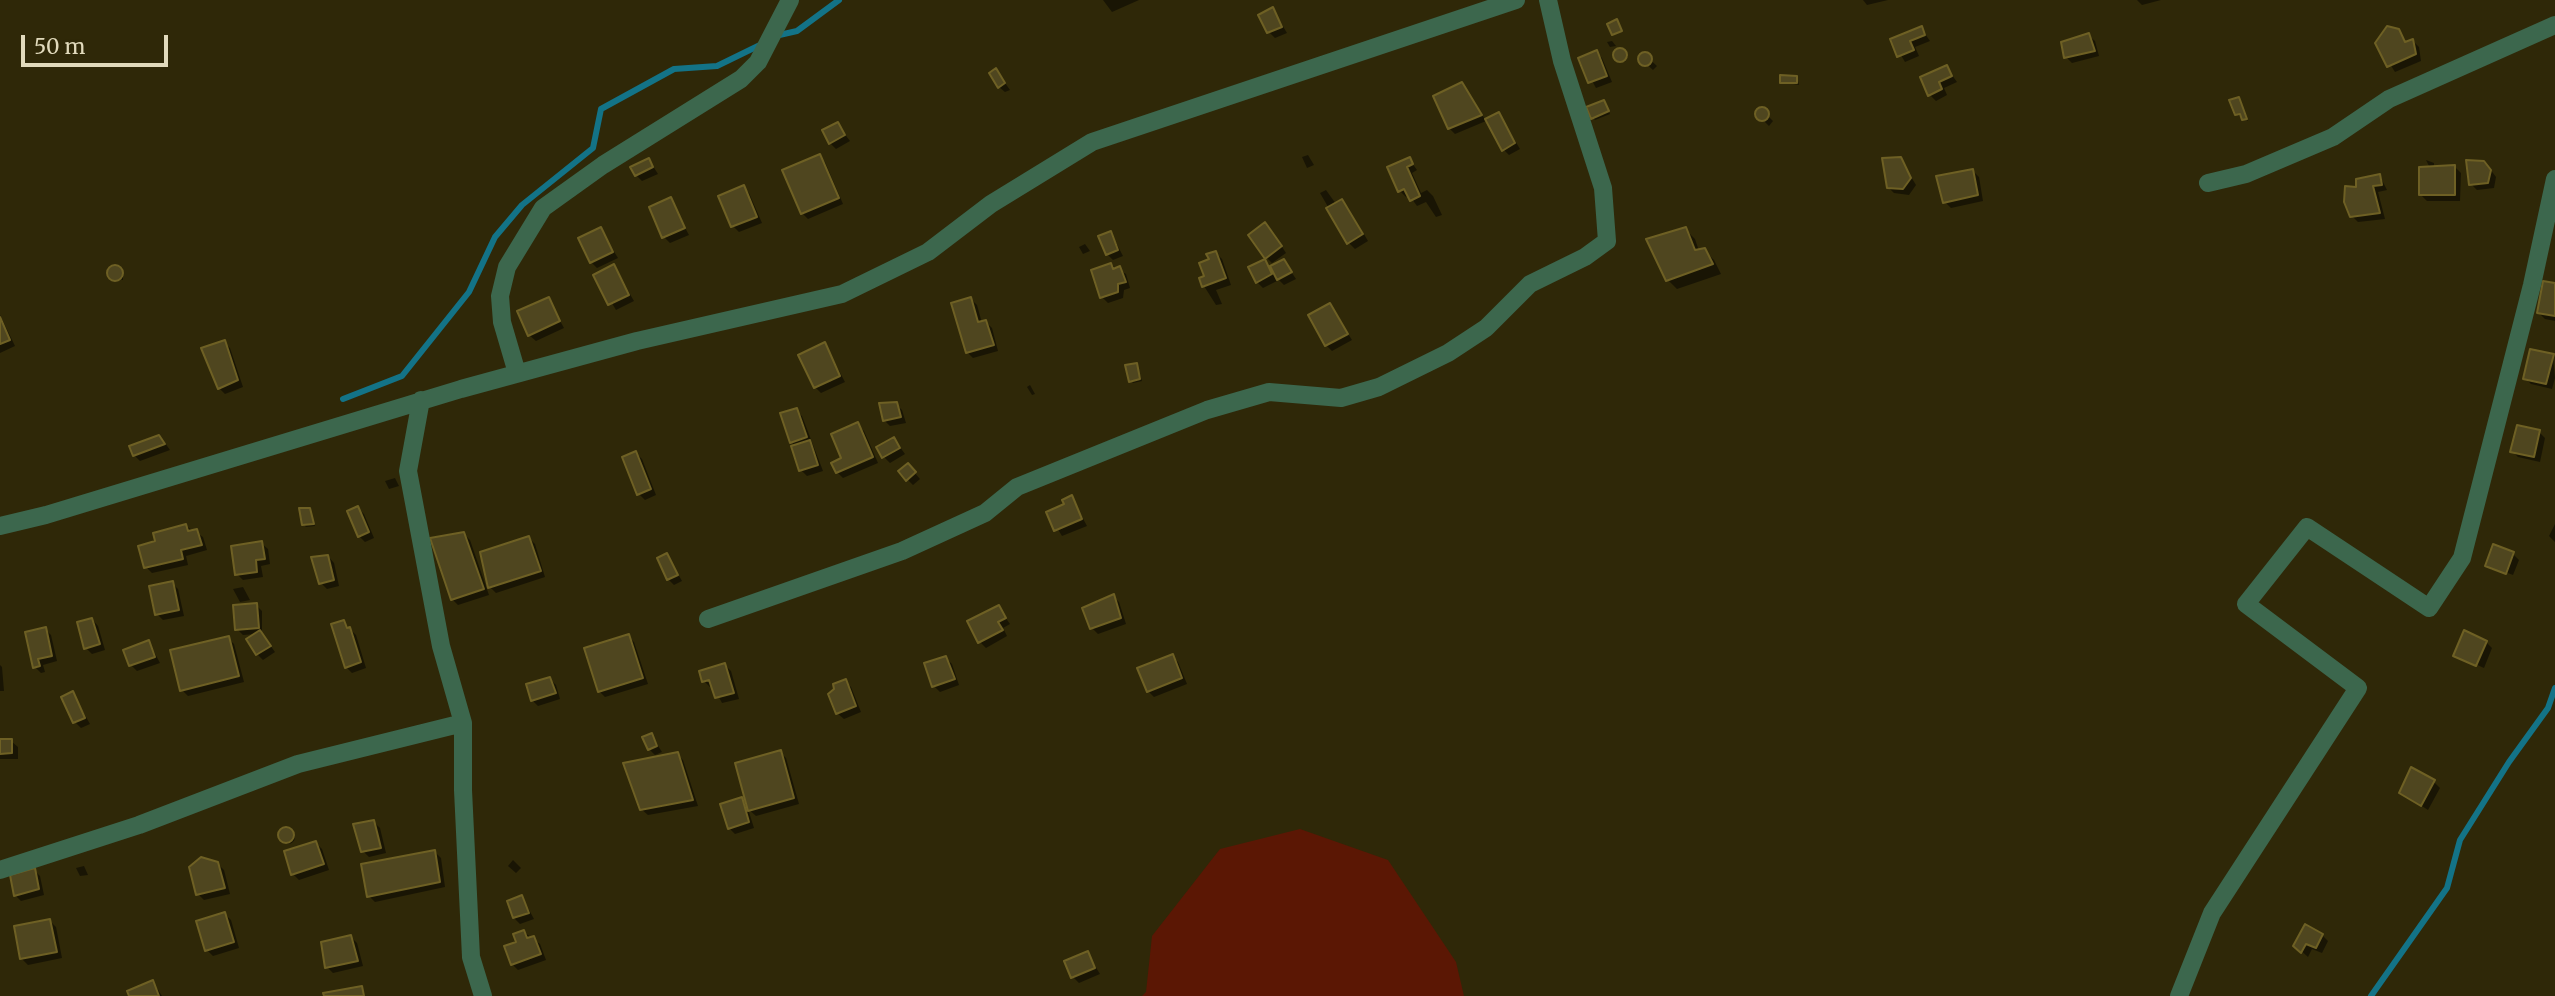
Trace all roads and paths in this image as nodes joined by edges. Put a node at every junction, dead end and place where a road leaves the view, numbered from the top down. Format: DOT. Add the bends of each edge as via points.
graph roads {
  1 [pos="790,0"];
  2 [pos="1516,0"];
  3 [pos="1548,0"];
  4 [pos="2555,25"];
  5 [pos="2555,179"];
  6 [pos="2208,183"];
  7 [pos="517,373"];
  8 [pos="421,400"];
  9 [pos="0,526"];
  10 [pos="708,619"];
  11 [pos="463,723"];
  12 [pos="0,870"];
  13 [pos="483,996"];
  14 [pos="2179,996"];
  1 -- 7 [label="street" via="758,62 741,79 543,208 507,267 500,296 502,322"];
  2 -- 7 [label="street" via="1092,142 991,204 928,252 842,293"];
  3 -- 10 [label="street" via="1562,61 1603,188 1606,241 1585,257 1530,284 1486,327 1448,353 1379,387 1341,398 1269,393 1208,410 1017,487 985,513 902,551"];
  4 -- 6 [label="street" via="2389,99 2333,137 2246,174"];
  5 -- 14 [label="street" via="2462,558 2429,608 2307,527 2246,604 2358,688 2213,913"];
  7 -- 8 [label="street"];
  8 -- 9 [label="street"];
  8 -- 11 [label="street" via="408,471 441,646"];
  11 -- 12 [label="street" via="298,764 139,825"];
  11 -- 13 [label="street" via="471,957"];
}
